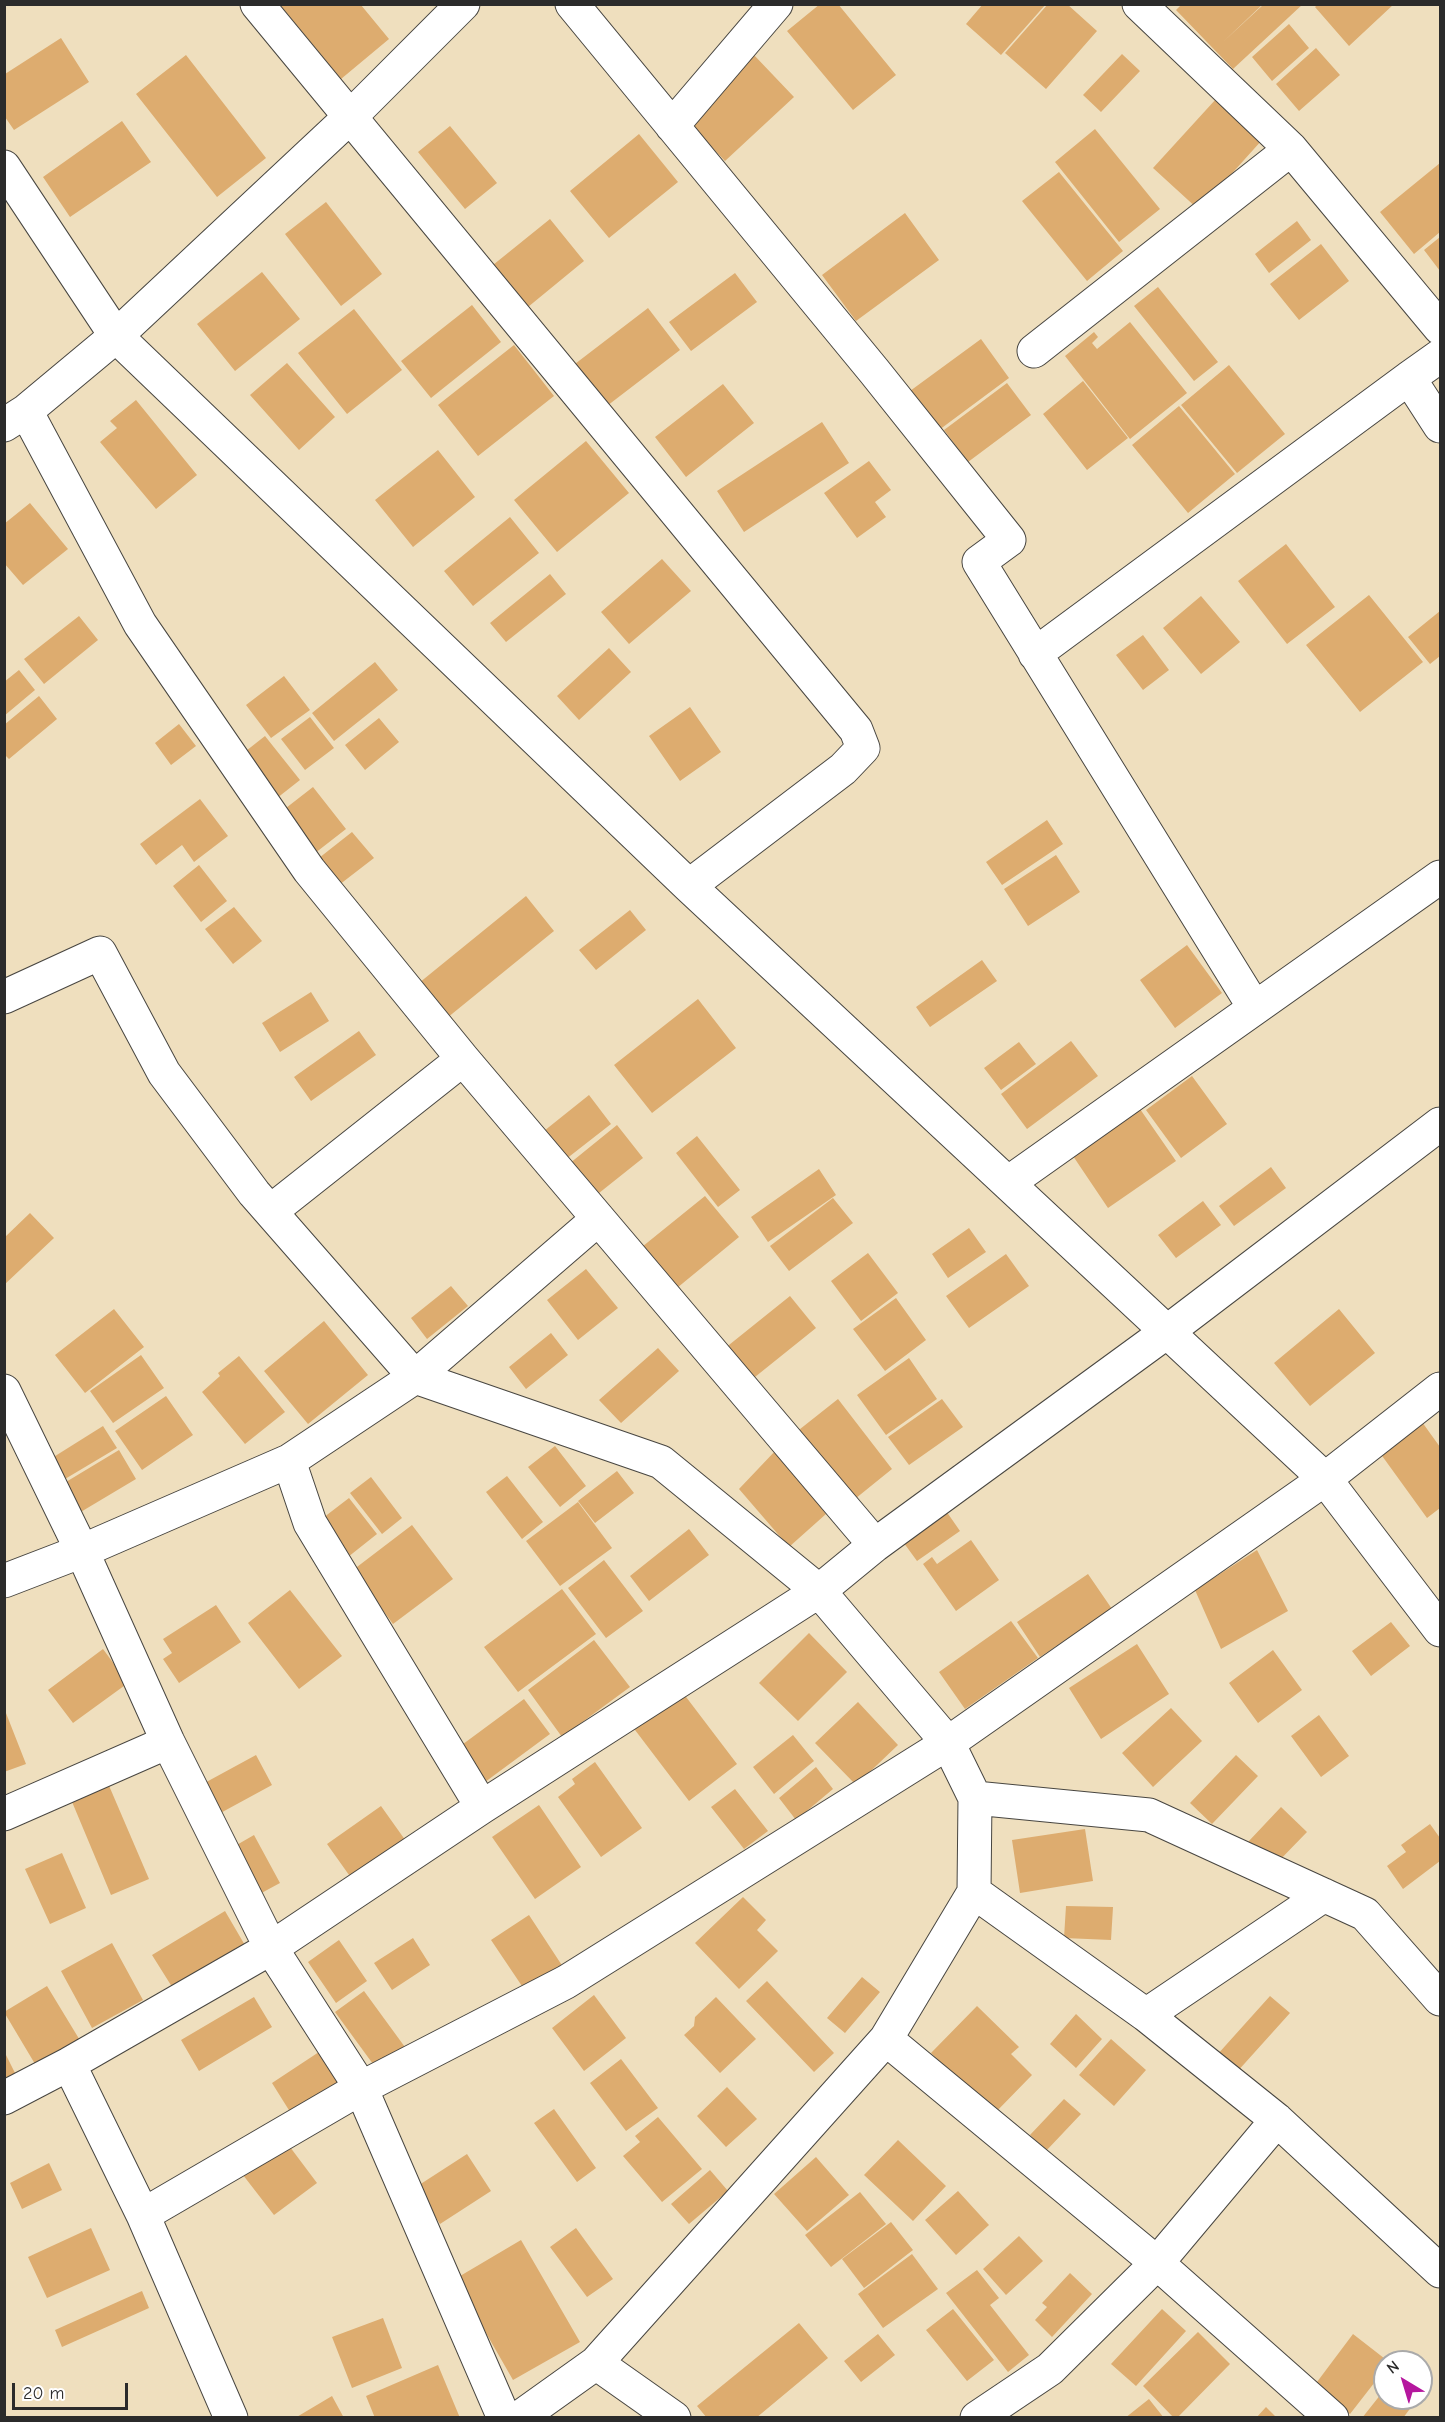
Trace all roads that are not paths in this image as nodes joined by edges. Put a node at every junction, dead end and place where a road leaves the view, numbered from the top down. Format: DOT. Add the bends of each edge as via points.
graph roads {
  1 [pos="257,4"];
  2 [pos="463,4"];
  3 [pos="572,4"];
  4 [pos="776,4"];
  5 [pos="1139,4"];
  6 [pos="350,117"];
  7 [pos="672,126"];
  8 [pos="1291,149"];
  9 [pos="4,167"];
  10 [pos="1440,328"];
  11 [pos="116,336"];
  12 [pos="1034,351"];
  13 [pos="1440,356"];
  14 [pos="1409,378"];
  15 [pos="15,418"];
  16 [pos="1440,426"];
  17 [pos="1035,654"];
  18 [pos="1440,877"];
  19 [pos="689,886"];
  20 [pos="4,997"];
  21 [pos="1254,1007"];
  22 [pos="463,1059"];
  23 [pos="1440,1124"];
  24 [pos="1008,1183"];
  25 [pos="271,1210"];
  26 [pos="598,1219"];
  27 [pos="1168,1331"];
  28 [pos="415,1377"];
  29 [pos="1440,1389"];
  30 [pos="4,1391"];
  31 [pos="289,1461"];
  32 [pos="1325,1479"];
  33 [pos="875,1545"];
  34 [pos="82,1551"];
  35 [pos="4,1581"];
  36 [pos="819,1591"];
  37 [pos="1440,1630"];
  38 [pos="168,1742"];
  39 [pos="948,1743"];
  40 [pos="975,1798"];
  41 [pos="482,1808"];
  42 [pos="4,1814"];
  43 [pos="974,1892"];
  44 [pos="1324,1895"];
  45 [pos="271,1948"];
  46 [pos="1440,1999"];
  47 [pos="1146,2015"];
  48 [pos="886,2039"];
  49 [pos="69,2064"];
  50 [pos="361,2088"];
  51 [pos="4,2098"];
  52 [pos="1277,2120"];
  53 [pos="143,2215"];
  54 [pos="1157,2263"];
  55 [pos="1440,2271"];
  56 [pos="596,2363"];
  57 [pos="231,2418"];
  58 [pos="504,2418"];
  59 [pos="519,2418"];
  60 [pos="674,2418"];
  61 [pos="978,2418"];
  62 [pos="1332,2418"];
  1 -- 6 [label="street"];
  2 -- 6 [label="street"];
  3 -- 7 [label="street"];
  4 -- 7 [label="street"];
  5 -- 8 [label="street"];
  6 -- 11 [label="street"];
  6 -- 19 [label="street" via="856,730 863,748 843,769"];
  7 -- 17 [label="street" via="1009,540 979,562"];
  8 -- 10 [label="street"];
  8 -- 12 [label="street"];
  9 -- 11 [label="street"];
  11 -- 15 [label="street"];
  11 -- 19 [label="street"];
  13 -- 14 [label="street"];
  14 -- 16 [label="street"];
  14 -- 17 [label="street"];
  15 -- 22 [label="street" via="140,624 309,870"];
  17 -- 21 [label="street"];
  18 -- 21 [label="street"];
  19 -- 24 [label="street"];
  20 -- 25 [label="street" via="100,953 164,1073"];
  21 -- 24 [label="street"];
  22 -- 25 [label="street"];
  22 -- 26 [label="street"];
  23 -- 27 [label="street"];
  24 -- 27 [label="street"];
  25 -- 28 [label="street"];
  26 -- 28 [label="street"];
  26 -- 33 [label="street"];
  27 -- 32 [label="street"];
  27 -- 33 [label="street"];
  28 -- 31 [label="street"];
  28 -- 36 [label="street" via="661,1462"];
  29 -- 32 [label="street"];
  30 -- 34 [label="street"];
  31 -- 34 [label="street"];
  31 -- 41 [label="street" via="310,1523"];
  32 -- 37 [label="street"];
  32 -- 39 [label="street"];
  33 -- 36 [label="street"];
  34 -- 35 [label="street"];
  34 -- 38 [label="street"];
  36 -- 39 [label="street"];
  36 -- 41 [label="street"];
  38 -- 42 [label="street"];
  38 -- 45 [label="street"];
  39 -- 40 [label="street"];
  39 -- 50 [label="street" via="566,1982"];
  40 -- 43 [label="street"];
  40 -- 44 [label="street" via="1149,1815"];
  41 -- 45 [label="street"];
  43 -- 47 [label="street"];
  43 -- 48 [label="street"];
  44 -- 46 [label="street" via="1365,1914"];
  44 -- 47 [label="street"];
  45 -- 49 [label="street"];
  45 -- 50 [label="street"];
  47 -- 52 [label="street"];
  48 -- 54 [label="street"];
  48 -- 56 [label="street"];
  49 -- 51 [label="street"];
  49 -- 53 [label="street"];
  50 -- 53 [label="street"];
  50 -- 58 [label="street"];
  52 -- 54 [label="street"];
  52 -- 55 [label="street"];
  53 -- 57 [label="street"];
  54 -- 61 [label="street" via="1050,2369"];
  54 -- 62 [label="street"];
  56 -- 59 [label="street"];
  56 -- 60 [label="street"];
}
